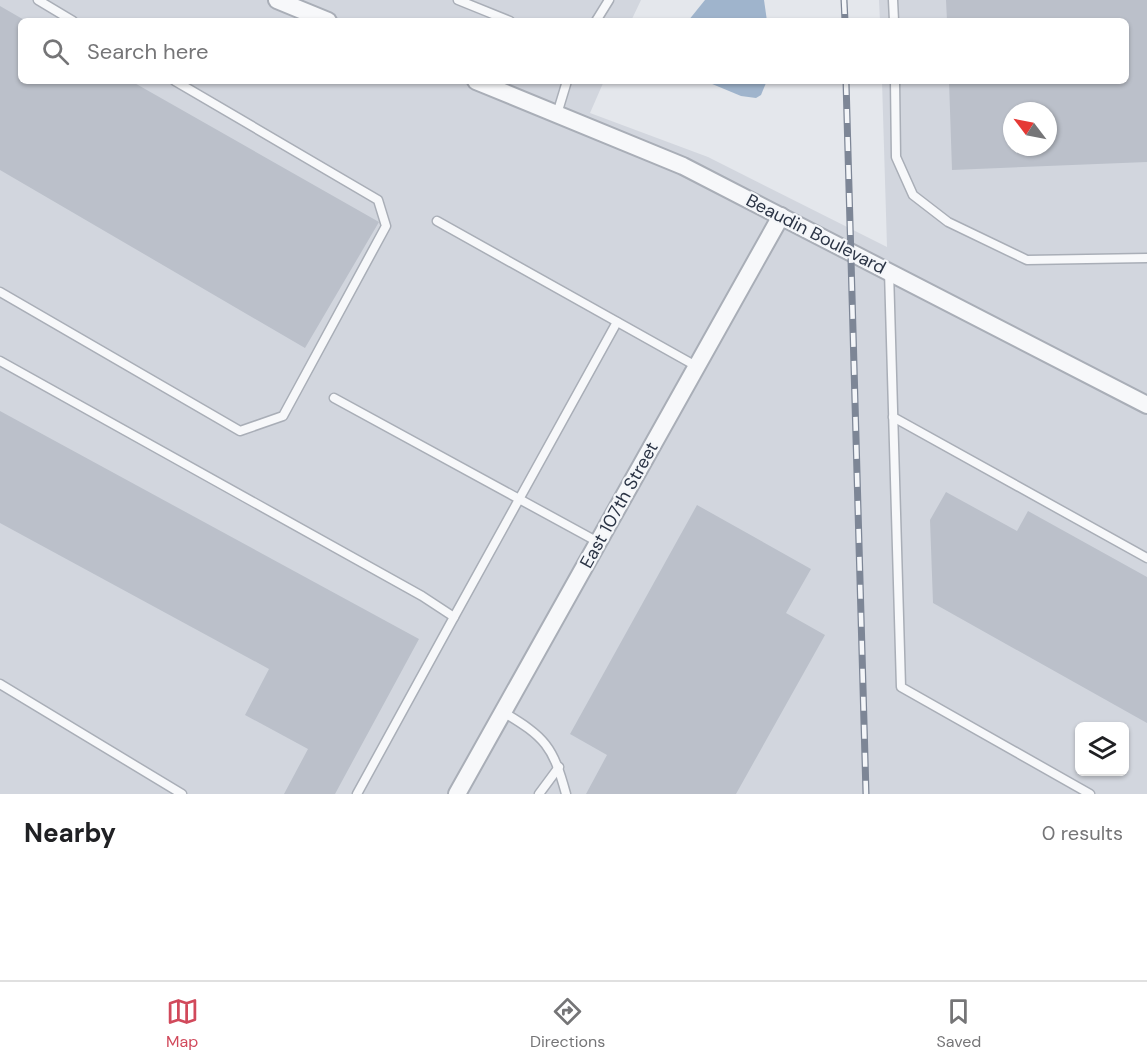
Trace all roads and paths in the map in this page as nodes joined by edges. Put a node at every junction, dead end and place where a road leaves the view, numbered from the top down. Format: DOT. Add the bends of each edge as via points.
graph roads {
  1 [pos="38,0"];
  2 [pos="277,0"];
  3 [pos="458,0"];
  4 [pos="609,0"];
  5 [pos="893,0"];
  6 [pos="68,18"];
  7 [pos="321,18"];
  8 [pos="503,18"];
  9 [pos="598,18"];
  10 [pos="894,18"];
  11 [pos="180,84"];
  12 [pos="483,84"];
  13 [pos="566,84"];
  14 [pos="895,84"];
  15 [pos="557,114"];
  16 [pos="781,216"];
  17 [pos="437,221"];
  18 [pos="1147,258"];
  19 [pos="889,271"];
  20 [pos="0,292"];
  21 [pos="617,322"];
  22 [pos="0,361"];
  23 [pos="696,366"];
  24 [pos="334,398"];
  25 [pos="1147,405"];
  26 [pos="893,417"];
  27 [pos="521,500"];
  28 [pos="598,542"];
  29 [pos="1147,558"];
  30 [pos="454,617"];
  31 [pos="0,684"];
  32 [pos="502,712"];
  33 [pos="559,767"];
  34 [pos="182,794"];
  35 [pos="357,794"];
  36 [pos="457,794"];
  37 [pos="539,794"];
  38 [pos="567,794"];
  39 [pos="1090,794"];
  1 -- 6 [label="lane"];
  2 -- 7 [label="street"];
  3 -- 8 [label="lane"];
  4 -- 9 [label="lane"];
  5 -- 10 [label="lane"];
  11 -- 20 [label="lane" via="378,200 384,217 386,226 283,416 240,431"];
  12 -- 15 [label="street, Beaudin Boulevard"];
  13 -- 15 [label="lane"];
  14 -- 18 [label="lane" via="896,158 913,195 948,222 1027,260"];
  15 -- 16 [label="street, Beaudin Boulevard" via="683,166"];
  16 -- 19 [label="street, Beaudin Boulevard"];
  16 -- 23 [label="street, East 107th Street"];
  17 -- 21 [label="lane"];
  19 -- 25 [label="street, Beaudin Boulevard"];
  19 -- 26 [label="lane"];
  21 -- 23 [label="lane"];
  21 -- 27 [label="lane"];
  22 -- 30 [label="lane"];
  23 -- 28 [label="street, East 107th Street"];
  24 -- 27 [label="lane"];
  26 -- 29 [label="lane"];
  26 -- 39 [label="lane" via="901,687"];
  27 -- 28 [label="lane"];
  27 -- 30 [label="lane"];
  28 -- 32 [label="street, East 107th Street"];
  30 -- 35 [label="lane"];
  31 -- 34 [label="lane"];
  32 -- 33 [label="lane" via="546,742"];
  32 -- 36 [label="street, East 107th Street"];
  33 -- 37 [label="lane"];
  33 -- 38 [label="lane"];
}
